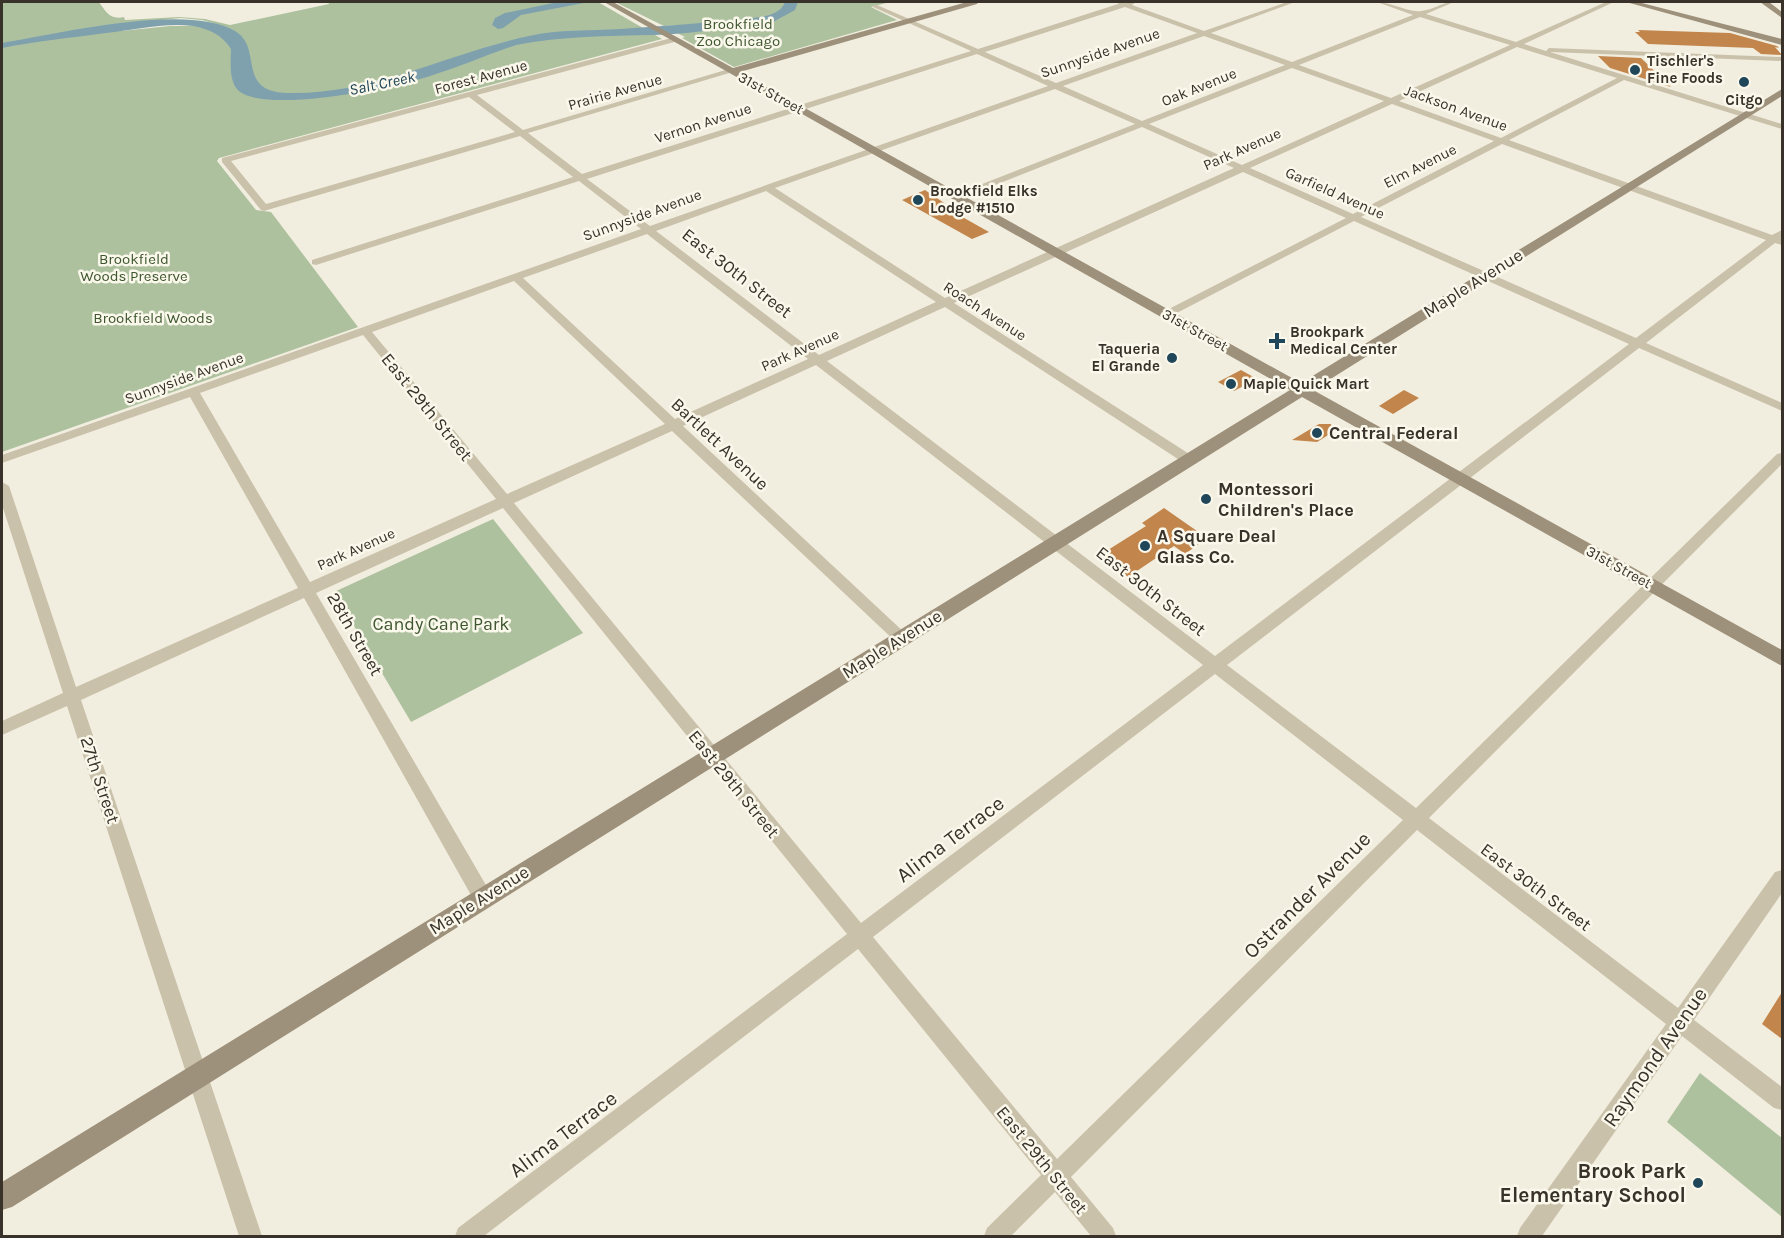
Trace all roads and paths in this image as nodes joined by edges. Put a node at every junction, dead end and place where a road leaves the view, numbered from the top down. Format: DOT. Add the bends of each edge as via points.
graph roads {
  1 [pos="608,2"];
  2 [pos="974,2"];
  3 [pos="1126,2"];
  4 [pos="1292,2"];
  5 [pos="1369,2"];
  6 [pos="1380,2"];
  7 [pos="1451,2"];
  8 [pos="1611,2"];
  9 [pos="1630,2"];
  10 [pos="1764,2"];
  11 [pos="875,6"];
  12 [pos="1418,15"];
  13 [pos="1782,16"];
  14 [pos="907,21"];
  15 [pos="1204,33"];
  16 [pos="672,38"];
  17 [pos="1782,42"];
  18 [pos="1513,45"];
  19 [pos="1528,48"];
  20 [pos="976,52"];
  21 [pos="1782,52"];
  22 [pos="1782,59"];
  23 [pos="1292,64"];
  24 [pos="732,71"];
  25 [pos="1623,78"];
  26 [pos="1053,86"];
  27 [pos="1782,92"];
  28 [pos="471,94"];
  29 [pos="1390,100"];
  30 [pos="798,108"];
  31 [pos="1744,116"];
  32 [pos="1141,124"];
  33 [pos="1782,127"];
  34 [pos="522,133"];
  35 [pos="1502,141"];
  36 [pos="873,150"];
  37 [pos="1240,168"];
  38 [pos="580,178"];
  39 [pos="1629,186"];
  40 [pos="766,187"];
  41 [pos="957,197"];
  42 [pos="264,208"];
  43 [pos="1354,218"];
  44 [pos="647,229"];
  45 [pos="1780,238"];
  46 [pos="1055,252"];
  47 [pos="316,262"];
  48 [pos="515,276"];
  49 [pos="1485,276"];
  50 [pos="944,303"];
  51 [pos="1167,314"];
  52 [pos="365,330"];
  53 [pos="1638,343"];
  54 [pos="818,360"];
  55 [pos="1301,389"];
  56 [pos="192,391"];
  57 [pos="1782,406"];
  58 [pos="673,425"];
  59 [pos="1782,457"];
  60 [pos="2,459"];
  61 [pos="1189,460"];
  62 [pos="1461,478"];
  63 [pos="2,486"];
  64 [pos="503,501"];
  65 [pos="1055,542"];
  66 [pos="1652,585"];
  67 [pos="306,590"];
  68 [pos="901,638"];
  69 [pos="1782,659"];
  70 [pos="1215,665"];
  71 [pos="72,696"];
  72 [pos="2,728"];
  73 [pos="711,756"];
  74 [pos="1416,819"];
  75 [pos="1782,878"];
  76 [pos="483,898"];
  77 [pos="859,937"];
  78 [pos="1680,1022"];
  79 [pos="197,1075"];
  80 [pos="1782,1100"];
  81 [pos="1056,1176"];
  82 [pos="2,1197"];
  83 [pos="250,1236"];
  84 [pos="466,1236"];
  85 [pos="995,1236"];
  86 [pos="1105,1236"];
  87 [pos="1528,1236"];
  1 -- 16 [label="street, 31st Street"];
  2 -- 14 [label="street, Prairie Avenue"];
  3 -- 15 [label="street, Jackson Avenue"];
  3 -- 20 [label="street, Vernon Avenue"];
  4 -- 15 [label="street, Sunnyside Avenue"];
  5 -- 12 [label="street"];
  6 -- 12 [label="street"];
  7 -- 12 [label="street, Oak Avenue"];
  8 -- 18 [label="street, Park Avenue"];
  9 -- 17 [label="street"];
  10 -- 13 [label="street"];
  11 -- 14 [label="street, Garfield Avenue"];
  12 -- 18 [label="street"];
  12 -- 23 [label="street, Oak Avenue"];
  14 -- 20 [label="street, Garfield Avenue"];
  14 -- 24 [label="street, Prairie Avenue"];
  15 -- 23 [label="street, Jackson Avenue"];
  15 -- 26 [label="street, Sunnyside Avenue"];
  16 -- 24 [label="street, 31st Street"];
  16 -- 28 [label="street, Forest Avenue"];
  18 -- 19 [label="street"];
  18 -- 21 [label="street"];
  18 -- 29 [label="street, Park Avenue"];
  19 -- 22 [label="street"];
  19 -- 25 [label="street"];
  20 -- 26 [label="street, Garfield Avenue"];
  20 -- 30 [label="street, Vernon Avenue"];
  23 -- 29 [label="street, Jackson Avenue"];
  23 -- 32 [label="street, Oak Avenue"];
  24 -- 30 [label="street, 31st Street"];
  24 -- 34 [label="street, Prairie Avenue"];
  25 -- 31 [label="street"];
  25 -- 35 [label="street, Elm Avenue"];
  26 -- 32 [label="street, Garfield Avenue"];
  26 -- 36 [label="street, Sunnyside Avenue"];
  27 -- 31 [label="street, Maple Avenue"];
  28 -- 34 [label="street, East 30th Street"];
  28 -- 42 [label="street, Forest Avenue" via="225,160"];
  29 -- 35 [label="street, Jackson Avenue"];
  29 -- 37 [label="street, Park Avenue"];
  30 -- 36 [label="street, 31st Street"];
  30 -- 38 [label="street, Vernon Avenue"];
  31 -- 33 [label="street"];
  31 -- 39 [label="street, Maple Avenue"];
  32 -- 37 [label="street, Garfield Avenue"];
  32 -- 41 [label="street, Oak Avenue"];
  34 -- 38 [label="street, East 30th Street"];
  34 -- 42 [label="street, Prairie Avenue"];
  35 -- 39 [label="street, Jackson Avenue"];
  35 -- 43 [label="street, Elm Avenue"];
  36 -- 40 [label="street, Sunnyside Avenue"];
  36 -- 41 [label="street, 31st Street"];
  37 -- 43 [label="street, Garfield Avenue"];
  37 -- 46 [label="street, Park Avenue"];
  38 -- 44 [label="street, East 30th Street"];
  38 -- 47 [label="street, Vernon Avenue"];
  39 -- 45 [label="street, Jackson Avenue"];
  39 -- 49 [label="street, Maple Avenue"];
  40 -- 44 [label="street, Sunnyside Avenue"];
  40 -- 50 [label="street, Roach Avenue"];
  41 -- 46 [label="street, 31st Street"];
  43 -- 49 [label="street, Garfield Avenue"];
  43 -- 51 [label="street, Elm Avenue"];
  44 -- 48 [label="street, Sunnyside Avenue"];
  44 -- 54 [label="street, East 30th Street"];
  45 -- 53 [label="street, Alima Terrace"];
  46 -- 50 [label="street, Park Avenue"];
  46 -- 51 [label="street, 31st Street"];
  48 -- 52 [label="street, Sunnyside Avenue"];
  48 -- 58 [label="street, Bartlett Avenue"];
  49 -- 53 [label="street, Garfield Avenue"];
  49 -- 55 [label="street, Maple Avenue"];
  50 -- 54 [label="street, Park Avenue"];
  50 -- 61 [label="street, Roach Avenue"];
  51 -- 55 [label="street, 31st Street"];
  52 -- 56 [label="street, Sunnyside Avenue"];
  52 -- 64 [label="street, East 29th Street"];
  53 -- 57 [label="street, Garfield Avenue"];
  53 -- 62 [label="street, Alima Terrace"];
  54 -- 58 [label="street, Park Avenue"];
  54 -- 65 [label="street, East 30th Street"];
  55 -- 61 [label="street, Maple Avenue"];
  55 -- 62 [label="street, 31st Street"];
  56 -- 60 [label="street, Sunnyside Avenue"];
  56 -- 67 [label="street, 28th Street"];
  58 -- 64 [label="street, Park Avenue"];
  58 -- 68 [label="street, Bartlett Avenue"];
  59 -- 66 [label="street, Ostrander Avenue"];
  61 -- 65 [label="street, Maple Avenue"];
  62 -- 66 [label="street, 31st Street"];
  62 -- 70 [label="street, Alima Terrace"];
  63 -- 71 [label="street, 27th Street"];
  64 -- 67 [label="street, Park Avenue"];
  64 -- 73 [label="street, East 29th Street"];
  65 -- 68 [label="street, Maple Avenue"];
  65 -- 70 [label="street, East 30th Street"];
  66 -- 69 [label="street, 31st Street"];
  66 -- 74 [label="street, Ostrander Avenue"];
  67 -- 71 [label="street, Park Avenue"];
  67 -- 76 [label="street, 28th Street"];
  68 -- 73 [label="street, Maple Avenue"];
  70 -- 74 [label="street, East 30th Street"];
  70 -- 77 [label="street, Alima Terrace"];
  71 -- 72 [label="street, Park Avenue"];
  71 -- 79 [label="street, 27th Street"];
  73 -- 76 [label="street, Maple Avenue"];
  73 -- 77 [label="street, East 29th Street"];
  74 -- 78 [label="street, East 30th Street"];
  74 -- 81 [label="street, Ostrander Avenue"];
  75 -- 78 [label="street, Raymond Avenue"];
  76 -- 79 [label="street, Maple Avenue"];
  77 -- 81 [label="street, East 29th Street"];
  77 -- 84 [label="street, Alima Terrace"];
  78 -- 80 [label="street, East 30th Street"];
  78 -- 87 [label="street, Raymond Avenue"];
  79 -- 82 [label="street, Maple Avenue"];
  79 -- 83 [label="street, 27th Street"];
  81 -- 85 [label="street, Ostrander Avenue"];
  81 -- 86 [label="street, East 29th Street"];
}
